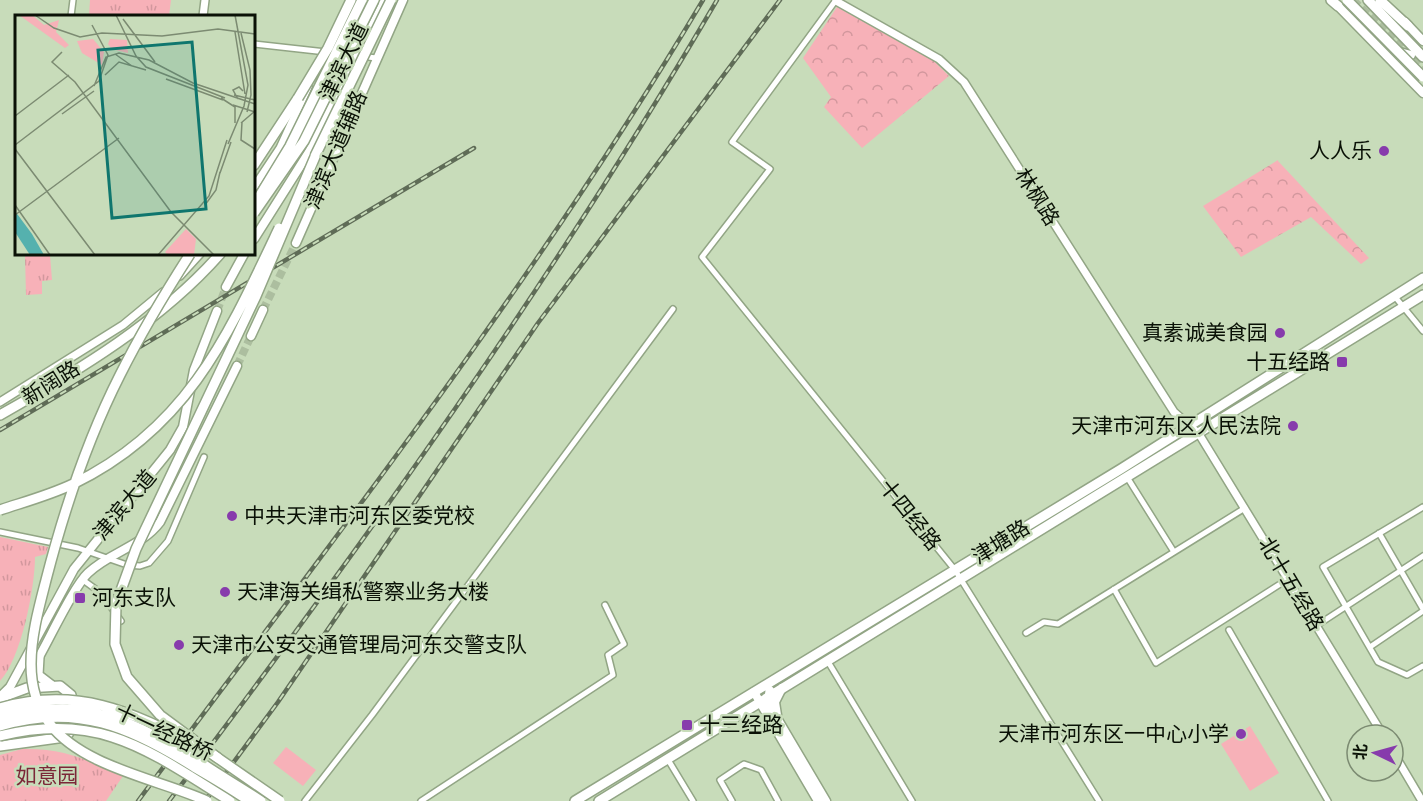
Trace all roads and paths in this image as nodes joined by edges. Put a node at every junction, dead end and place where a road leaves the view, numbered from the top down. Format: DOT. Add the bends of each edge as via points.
graph roads {
  1 [pos="73,0"];
  2 [pos="205,0"];
  3 [pos="349,0"];
  4 [pos="362,0"];
  5 [pos="374,0"];
  6 [pos="385,0"];
  7 [pos="391,0"];
  8 [pos="403,0"];
  9 [pos="836,0"];
  10 [pos="1347,0"];
  11 [pos="1368,0"];
  12 [pos="1382,0"];
  13 [pos="1335,3"];
  14 [pos="71,15"];
  15 [pos="203,15"];
  16 [pos="1408,26"];
  17 [pos="1423,41"];
  18 [pos="255,44"];
  19 [pos="1379,45"];
  20 [pos="323,52"];
  21 [pos="358,56"];
  22 [pos="1411,56"];
  23 [pos="1423,57"];
  24 [pos="376,58"];
  25 [pos="1423,77"];
  26 [pos="1423,93"];
  27 [pos="313,152"];
  28 [pos="255,163"];
  29 [pos="255,186"];
  30 [pos="255,204"];
  31 [pos="255,212"];
  32 [pos="255,238"];
  33 [pos="296,243"];
  34 [pos="189,255"];
  35 [pos="199,255"];
  36 [pos="219,255"];
  37 [pos="243,255"];
  38 [pos="1422,281"];
  39 [pos="226,287"];
  40 [pos="1423,295"];
  41 [pos="1396,298"];
  42 [pos="673,309"];
  43 [pos="1405,309"];
  44 [pos="263,310"];
  45 [pos="217,311"];
  46 [pos="1423,331"];
  47 [pos="251,336"];
  48 [pos="237,366"];
  49 [pos="0,402"];
  50 [pos="2,414"];
  51 [pos="1191,425"];
  52 [pos="1199,434"];
  53 [pos="204,457"];
  54 [pos="1127,477"];
  55 [pos="1245,508"];
  56 [pos="1421,508"];
  57 [pos="0,510"];
  58 [pos="1423,516"];
  59 [pos="0,532"];
  60 [pos="1379,533"];
  61 [pos="86,552"];
  62 [pos="1174,552"];
  63 [pos="1423,556"];
  64 [pos="107,559"];
  65 [pos="1401,571"];
  66 [pos="958,574"];
  67 [pos="1288,579"];
  68 [pos="83,580"];
  69 [pos="1114,589"];
  70 [pos="605,605"];
  71 [pos="1347,607"];
  72 [pos="1423,610"];
  73 [pos="121,621"];
  74 [pos="1316,626"];
  75 [pos="1228,630"];
  76 [pos="1026,633"];
  77 [pos="1370,647"];
  78 [pos="39,657"];
  79 [pos="827,660"];
  80 [pos="1423,666"];
  81 [pos="16,675"];
  82 [pos="782,681"];
  83 [pos="51,685"];
  84 [pos="757,690"];
  85 [pos="17,691"];
  86 [pos="0,697"];
  87 [pos="765,699"];
  88 [pos="0,708"];
  89 [pos="0,717"];
  90 [pos="776,723"];
  91 [pos="1376,723"];
  92 [pos="0,726"];
  93 [pos="0,736"];
  94 [pos="31,740"];
  95 [pos="0,746"];
  96 [pos="218,758"];
  97 [pos="667,758"];
  98 [pos="1405,772"];
  99 [pos="1422,800"];
  100 [pos="207,801"];
  101 [pos="230,801"];
  102 [pos="249,801"];
  103 [pos="261,801"];
  104 [pos="280,801"];
  105 [pos="305,801"];
  106 [pos="421,801"];
  107 [pos="575,801"];
  108 [pos="598,801"];
  109 [pos="693,801"];
  110 [pos="732,801"];
  111 [pos="778,801"];
  112 [pos="818,801"];
  113 [pos="826,801"];
  114 [pos="912,801"];
  115 [pos="1099,801"];
  116 [pos="1328,801"];
  1 -- 14 [label="street"];
  2 -- 15 [label="street"];
  3 -- 20 [label="street"];
  3 -- 28 [label="main road, bridge" via="304,88"];
  4 -- 30 [label="main road, bridge" via="290,146"];
  5 -- 31 [label="main road, 津滨大道, bridge" via="304,141"];
  6 -- 21 [label="main road"];
  7 -- 27 [label="main road, 津滨大道, bridge"];
  8 -- 24 [label="main road, 津滨大道辅路"];
  9 -- 51 [label="street, 林枫路" via="939,59 964,82 1174,412"];
  9 -- 66 [label="street, 十四经路" via="732,142 770,169 702,257"];
  10 -- 25 [label="main road, bridge"];
  11 -- 23 [label="main road"];
  12 -- 16 [label="main road"];
  13 -- 19 [label="main road"];
  16 -- 17 [label="main road"];
  18 -- 20 [label="street"];
  19 -- 22 [label="main road"];
  19 -- 26 [label="main road"];
  20 -- 21 [label="street"];
  20 -- 29 [label="street" via="295,119"];
  21 -- 24 [label="street"];
  21 -- 27 [label="main road"];
  24 -- 33 [label="main road, 津滨大道辅路"];
  27 -- 32 [label="main road, 津滨大道"];
  27 -- 57 [label="main road, bridge" via="226,338 181,401 143,438 106,465 73,484"];
  27 -- 96 [label="main road, bridge" via="256,296 136,549 116,604 115,644 128,677 160,715"];
  34 -- 100 [label="main road, bridge" via="119,377 75,481 40,602 31,667 35,694 58,735 100,760"];
  35 -- 49 [label="street" via="151,304 123,325"];
  36 -- 50 [label="main road, 新阔路, bridge" via="143,324"];
  37 -- 39 [label="main road"];
  38 -- 41 [label="main road, 津塘路"];
  40 -- 43 [label="main road, 津塘路"];
  41 -- 43 [label="street"];
  41 -- 51 [label="main road, 津塘路"];
  42 -- 105 [label="street"];
  43 -- 46 [label="street"];
  43 -- 52 [label="main road, 津塘路"];
  44 -- 47 [label="main road"];
  45 -- 61 [label="main road, 津滨大道" via="194,370 183,427 170,450"];
  48 -- 64 [label="main road, 津滨大道" via="160,522 136,544"];
  51 -- 52 [label="street, 林枫路"];
  51 -- 66 [label="main road, 津塘路"];
  52 -- 54 [label="main road, 津塘路"];
  52 -- 55 [label="street, 北十五经路"];
  53 -- 64 [label="street" via="163,550 149,564 140,566"];
  54 -- 62 [label="street"];
  54 -- 66 [label="main road, 津塘路"];
  55 -- 62 [label="street"];
  55 -- 67 [label="street, 北十五经路"];
  56 -- 58 [label="street"];
  56 -- 60 [label="street"];
  59 -- 61 [label="street"];
  60 -- 65 [label="street"];
  60 -- 71 [label="street" via="1323,567"];
  61 -- 64 [label="street"];
  61 -- 81 [label="main road, 津滨大道"];
  62 -- 69 [label="street"];
  63 -- 65 [label="street"];
  64 -- 68 [label="main road, 津滨大道"];
  65 -- 71 [label="street"];
  65 -- 72 [label="street"];
  66 -- 79 [label="main road, 津塘路"];
  66 -- 82 [label="main road, 津塘路"];
  66 -- 115 [label="street, 十四经路"];
  67 -- 69 [label="street" via="1156,663"];
  67 -- 74 [label="street, 北十五经路"];
  68 -- 73 [label="street" via="101,592"];
  68 -- 78 [label="main road, 津滨大道"];
  69 -- 76 [label="street" via="1058,624 1044,622"];
  70 -- 106 [label="street" via="624,644 608,655 613,675"];
  71 -- 74 [label="street"];
  71 -- 77 [label="street"];
  72 -- 77 [label="street"];
  74 -- 91 [label="street, 北十五经路"];
  75 -- 116 [label="street"];
  77 -- 80 [label="street" via="1378,662 1407,675"];
  78 -- 83 [label="main road" via="38,675"];
  79 -- 82 [label="main road, 津塘路"];
  79 -- 114 [label="street"];
  81 -- 85 [label="main road"];
  81 -- 86 [label="main road, 津滨大道"];
  82 -- 84 [label="main road, 津塘路"];
  82 -- 87 [label="main road"];
  82 -- 90 [label="main road" via="775,702"];
  83 -- 85 [label="main road"];
  83 -- 94 [label="main road" via="65,687 71,695 71,730 58,738"];
  84 -- 87 [label="main road"];
  84 -- 107 [label="main road, 津塘路"];
  85 -- 86 [label="main road"];
  85 -- 94 [label="main road"];
  87 -- 90 [label="main road"];
  87 -- 97 [label="main road"];
  88 -- 96 [label="main road, 十一经路桥, bridge" via="56,699 103,704 141,717"];
  89 -- 103 [label="main road, 十一经路桥, bridge" via="54,709 117,718 146,729"];
  90 -- 112 [label="main road"];
  90 -- 113 [label="main road"];
  92 -- 102 [label="main road, 十一经路桥, bridge" via="28,719 68,717 118,726 150,740"];
  93 -- 101 [label="main road, bridge" via="49,727 107,734 141,747"];
  94 -- 95 [label="main road"];
  96 -- 104 [label="main road, 十一经路桥, bridge"];
  97 -- 108 [label="main road"];
  97 -- 109 [label="street"];
  98 -- 99 [label="street"];
  110 -- 111 [label="street" via="720,780 744,764 761,770"];
}
